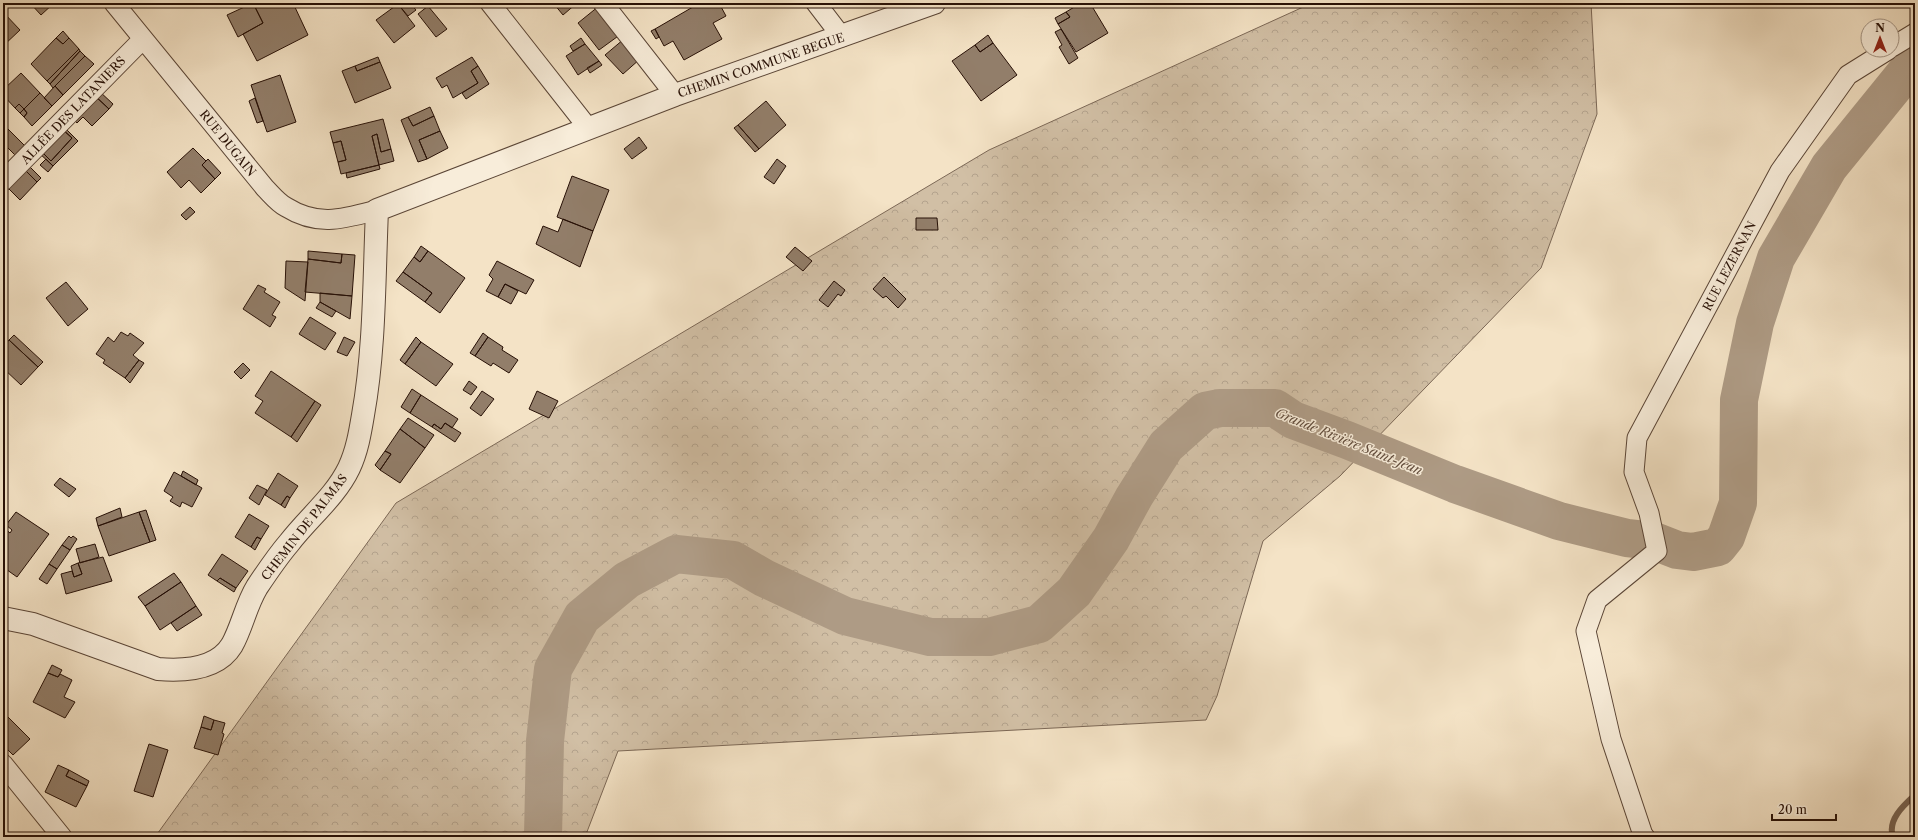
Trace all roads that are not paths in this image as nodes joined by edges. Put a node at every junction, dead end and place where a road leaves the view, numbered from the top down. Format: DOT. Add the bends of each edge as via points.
graph roads {
  1 [pos="114,3"];
  2 [pos="490,3"];
  3 [pos="603,3"];
  4 [pos="816,3"];
  5 [pos="934,3"];
  6 [pos="1915,32"];
  7 [pos="842,37"];
  8 [pos="143,39"];
  9 [pos="1900,42"];
  10 [pos="1875,58"];
  11 [pos="675,95"];
  12 [pos="589,129"];
  13 [pos="3,182"];
  14 [pos="377,210"];
  15 [pos="3,618"];
  16 [pos="3,764"];
  17 [pos="62,837"];
  18 [pos="1645,837"];
  1 -- 8 [label="street, RUE DUGAIN"];
  2 -- 12 [label="street"];
  3 -- 11 [label="street"];
  4 -- 7 [label="street"];
  5 -- 7 [label="street, CHEMIN COMMUNE BEGUE"];
  6 -- 9 [label="street"];
  7 -- 11 [label="street, CHEMIN COMMUNE BEGUE"];
  8 -- 13 [label="street, ALLÉE DES LATANIERS"];
  8 -- 14 [label="street, RUE DUGAIN" via="265,188 285,207 311,218 339,220"];
  10 -- 18 [label="street, RUE LEZERNAN" via="1848,75 1780,171 1637,438 1634,472 1649,513 1657,551 1597,600 1586,631 1611,739"];
  11 -- 12 [label="street, CHEMIN COMMUNE BEGUE"];
  12 -- 14 [label="street, CHEMIN COMMUNE BEGUE"];
  14 -- 15 [label="street, CHEMIN DE PALMAS" via="370,380 359,442 349,468 333,493 289,542 256,590 231,647 218,659 200,667 178,670 158,668 33,624"];
  16 -- 17 [label="street"];
}
